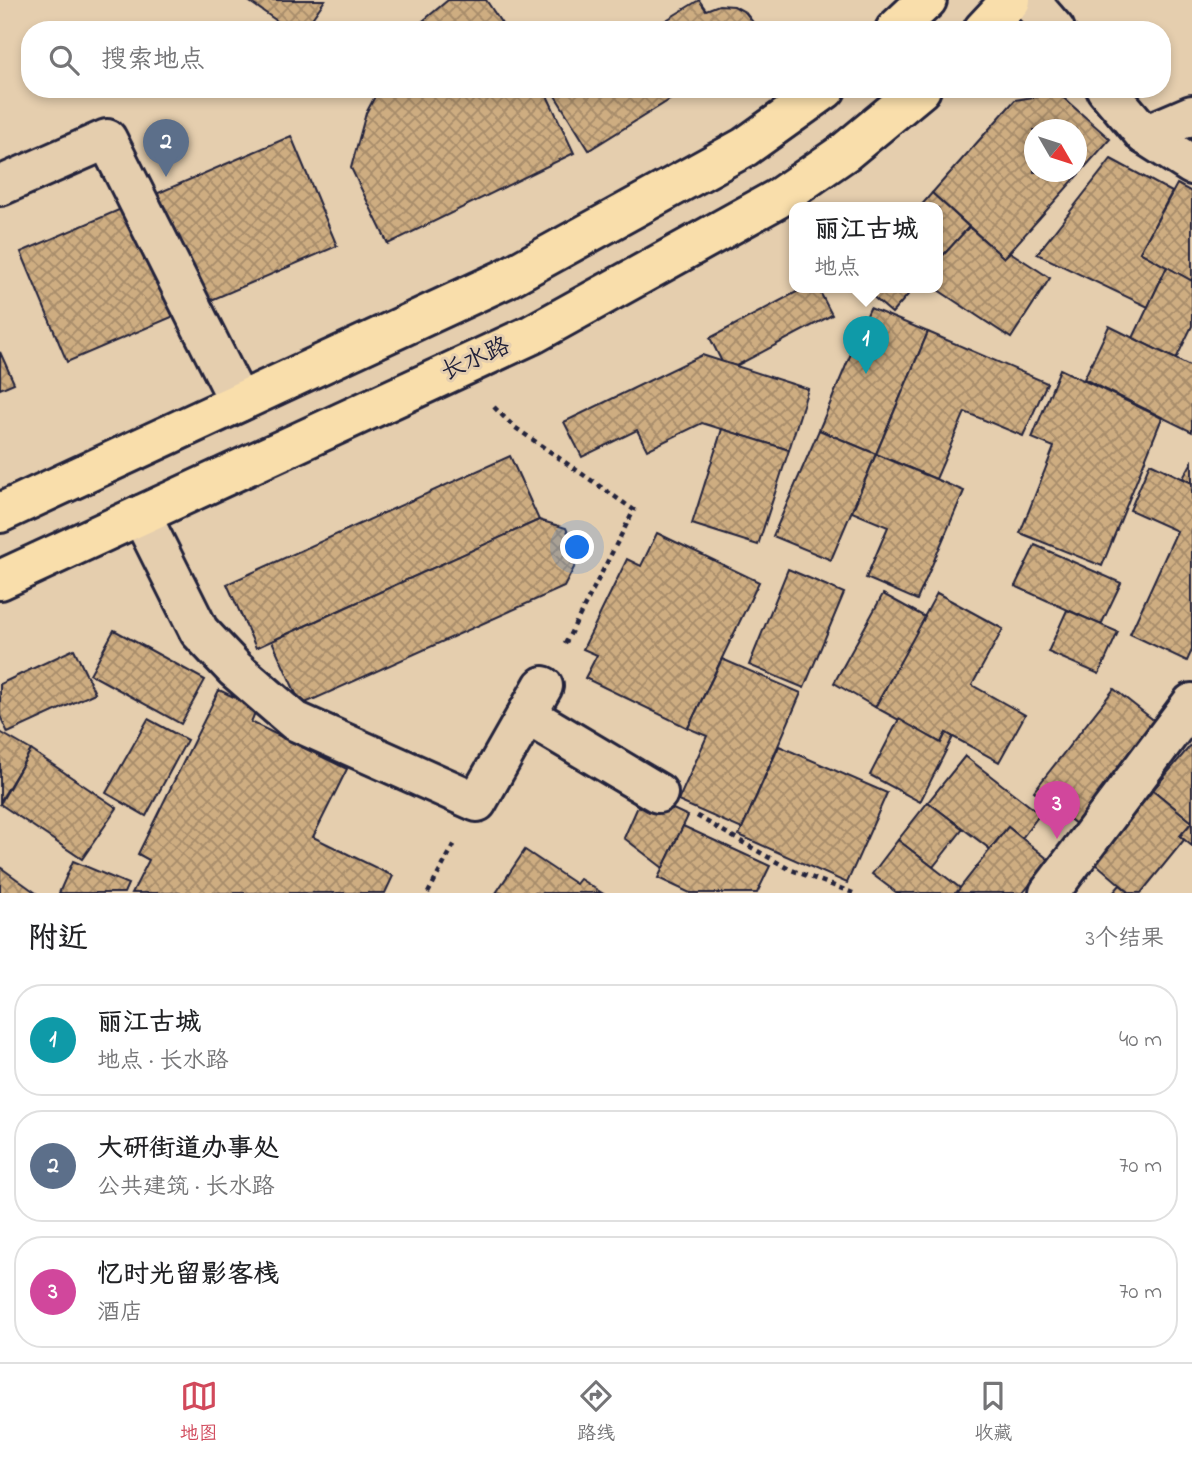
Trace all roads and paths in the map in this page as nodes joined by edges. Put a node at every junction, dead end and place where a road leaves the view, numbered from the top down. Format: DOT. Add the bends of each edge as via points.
graph roads {
  1 [pos="927,0"];
  2 [pos="1011,0"];
  3 [pos="1029,0"];
  4 [pos="905,21"];
  5 [pos="991,21"];
  6 [pos="1047,21"];
  7 [pos="813,98"];
  8 [pos="911,98"];
  9 [pos="1114,98"];
  10 [pos="1192,115"];
  11 [pos="1145,135"];
  12 [pos="1192,164"];
  13 [pos="0,186"];
  14 [pos="456,369"];
  15 [pos="239,402"];
  16 [pos="0,513"];
  17 [pos="141,515"];
  18 [pos="0,579"];
  19 [pos="535,701"];
  20 [pos="1192,702"];
  21 [pos="657,793"];
  22 [pos="853,893"];
  23 [pos="1049,893"];
  1 -- 4 [label="highway"];
  2 -- 5 [label="highway"];
  3 -- 6 [label="street"];
  7 -- 15 [label="highway" via="745,147 505,279"];
  8 -- 14 [label="highway, 长水路" via="777,199 533,334"];
  9 -- 11 [label="street"];
  10 -- 11 [label="street"];
  11 -- 12 [label="street"];
  13 -- 15 [label="street" via="107,139"];
  14 -- 17 [label="highway, 长水路"];
  14 -- 19 [label="path" via="513,426 634,510"];
  15 -- 16 [label="highway"];
  17 -- 18 [label="highway, 长水路"];
  17 -- 19 [label="street" via="199,631 295,721 477,802"];
  19 -- 21 [label="street"];
  20 -- 23 [label="street"];
  21 -- 22 [label="path" via="789,869"];
}
